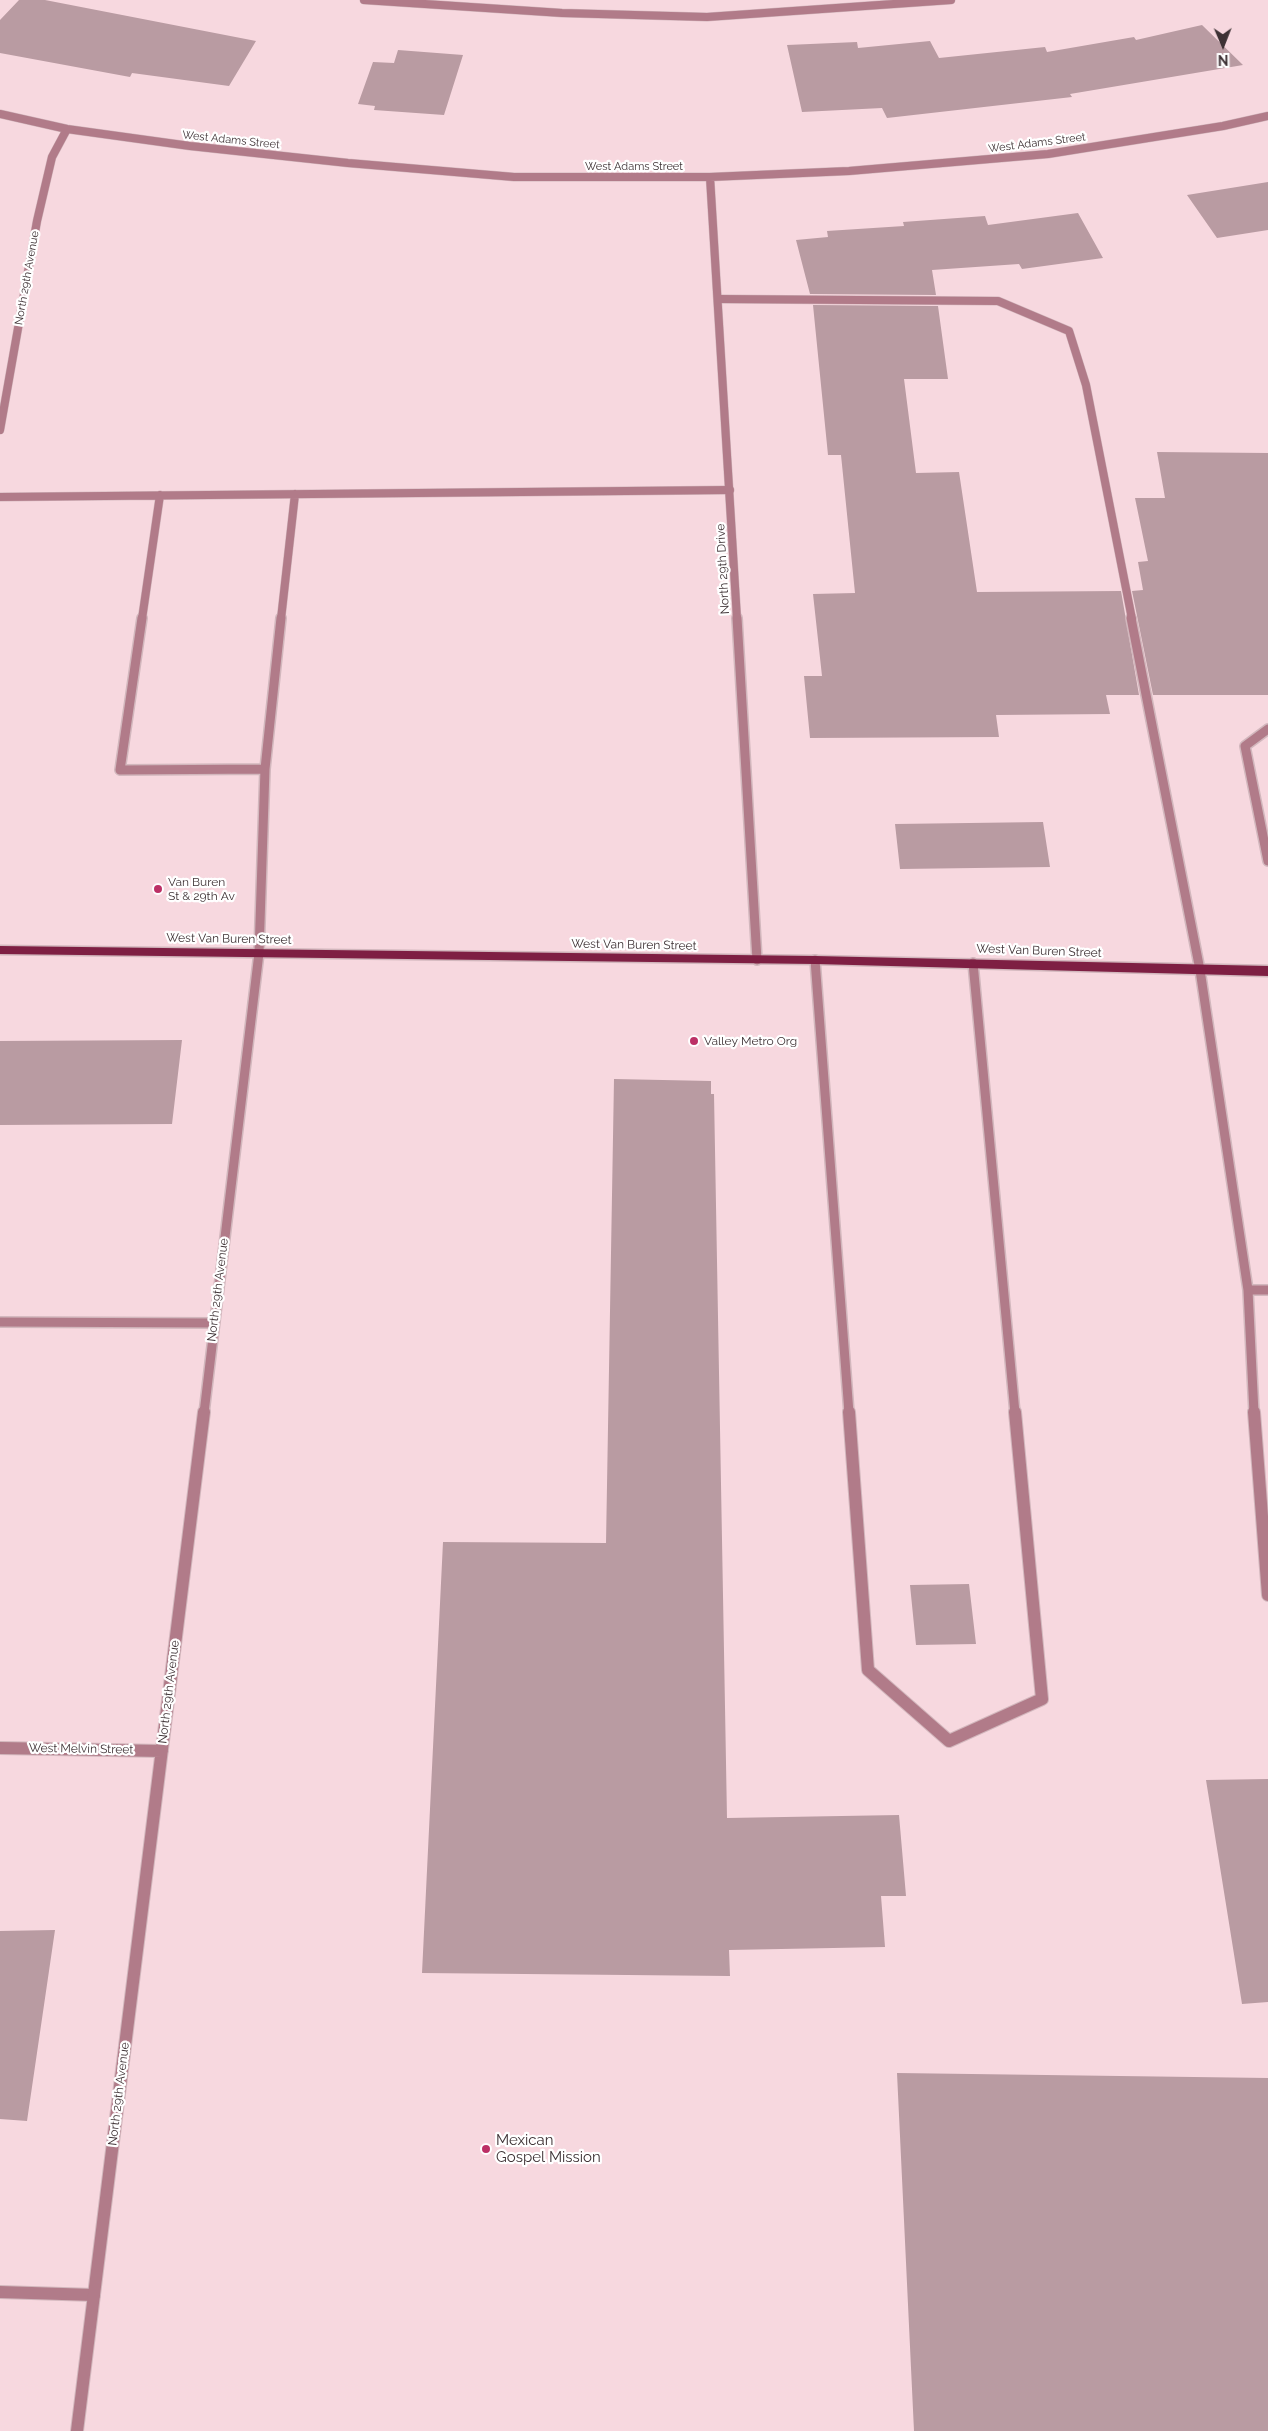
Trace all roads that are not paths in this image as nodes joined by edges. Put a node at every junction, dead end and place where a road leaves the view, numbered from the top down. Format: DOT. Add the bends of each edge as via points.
graph roads {
  1 [pos="364,0"];
  2 [pos="952,0"];
  3 [pos="0,114"];
  4 [pos="1268,116"];
  5 [pos="67,129"];
  6 [pos="710,177"];
  7 [pos="720,299"];
  8 [pos="0,430"];
  9 [pos="730,490"];
  10 [pos="295,494"];
  11 [pos="160,495"];
  12 [pos="0,497"];
  13 [pos="1268,729"];
  14 [pos="265,769"];
  15 [pos="1268,861"];
  16 [pos="0,950"];
  17 [pos="258,953"];
  18 [pos="757,960"];
  19 [pos="815,960"];
  20 [pos="973,963"];
  21 [pos="1200,970"];
  22 [pos="1268,971"];
  23 [pos="1248,1290"];
  24 [pos="1268,1290"];
  25 [pos="0,1322"];
  26 [pos="214,1323"];
  27 [pos="1268,1595"];
  28 [pos="0,1748"];
  29 [pos="162,1751"];
  30 [pos="0,2292"];
  31 [pos="94,2295"];
  32 [pos="77,2431"];
  1 -- 2 [label="street" via="562,13 707,17"];
  3 -- 5 [label="street, West Adams Street"];
  4 -- 6 [label="street, West Adams Street" via="1048,154 849,171"];
  5 -- 6 [label="street, West Adams Street" via="309,158 514,177"];
  5 -- 8 [label="street, North 29th Avenue" via="52,157 37,221"];
  6 -- 7 [label="street, North 29th Drive"];
  7 -- 9 [label="street, North 29th Drive"];
  7 -- 21 [label="street" via="998,301 1069,331 1086,385"];
  9 -- 10 [label="street"];
  9 -- 18 [label="street, North 29th Drive"];
  10 -- 11 [label="street"];
  10 -- 14 [label="street, North 29th Avenue"];
  11 -- 12 [label="street"];
  11 -- 14 [label="street" via="120,770"];
  13 -- 15 [label="street" via="1245,746"];
  14 -- 17 [label="street, North 29th Avenue"];
  16 -- 17 [label="main road, West Van Buren Street"];
  17 -- 18 [label="main road, West Van Buren Street"];
  17 -- 26 [label="street, North 29th Avenue"];
  18 -- 19 [label="main road, West Van Buren Street"];
  19 -- 20 [label="main road, West Van Buren Street"];
  19 -- 20 [label="street" via="868,1670 950,1741 1042,1699"];
  20 -- 21 [label="main road, West Van Buren Street"];
  21 -- 22 [label="main road, West Van Buren Street"];
  21 -- 23 [label="street"];
  23 -- 24 [label="street"];
  23 -- 27 [label="street"];
  25 -- 26 [label="street"];
  26 -- 29 [label="street, North 29th Avenue"];
  28 -- 29 [label="street, West Melvin Street"];
  29 -- 31 [label="street, North 29th Avenue"];
  30 -- 31 [label="street"];
  31 -- 32 [label="street, North 29th Avenue"];
}
